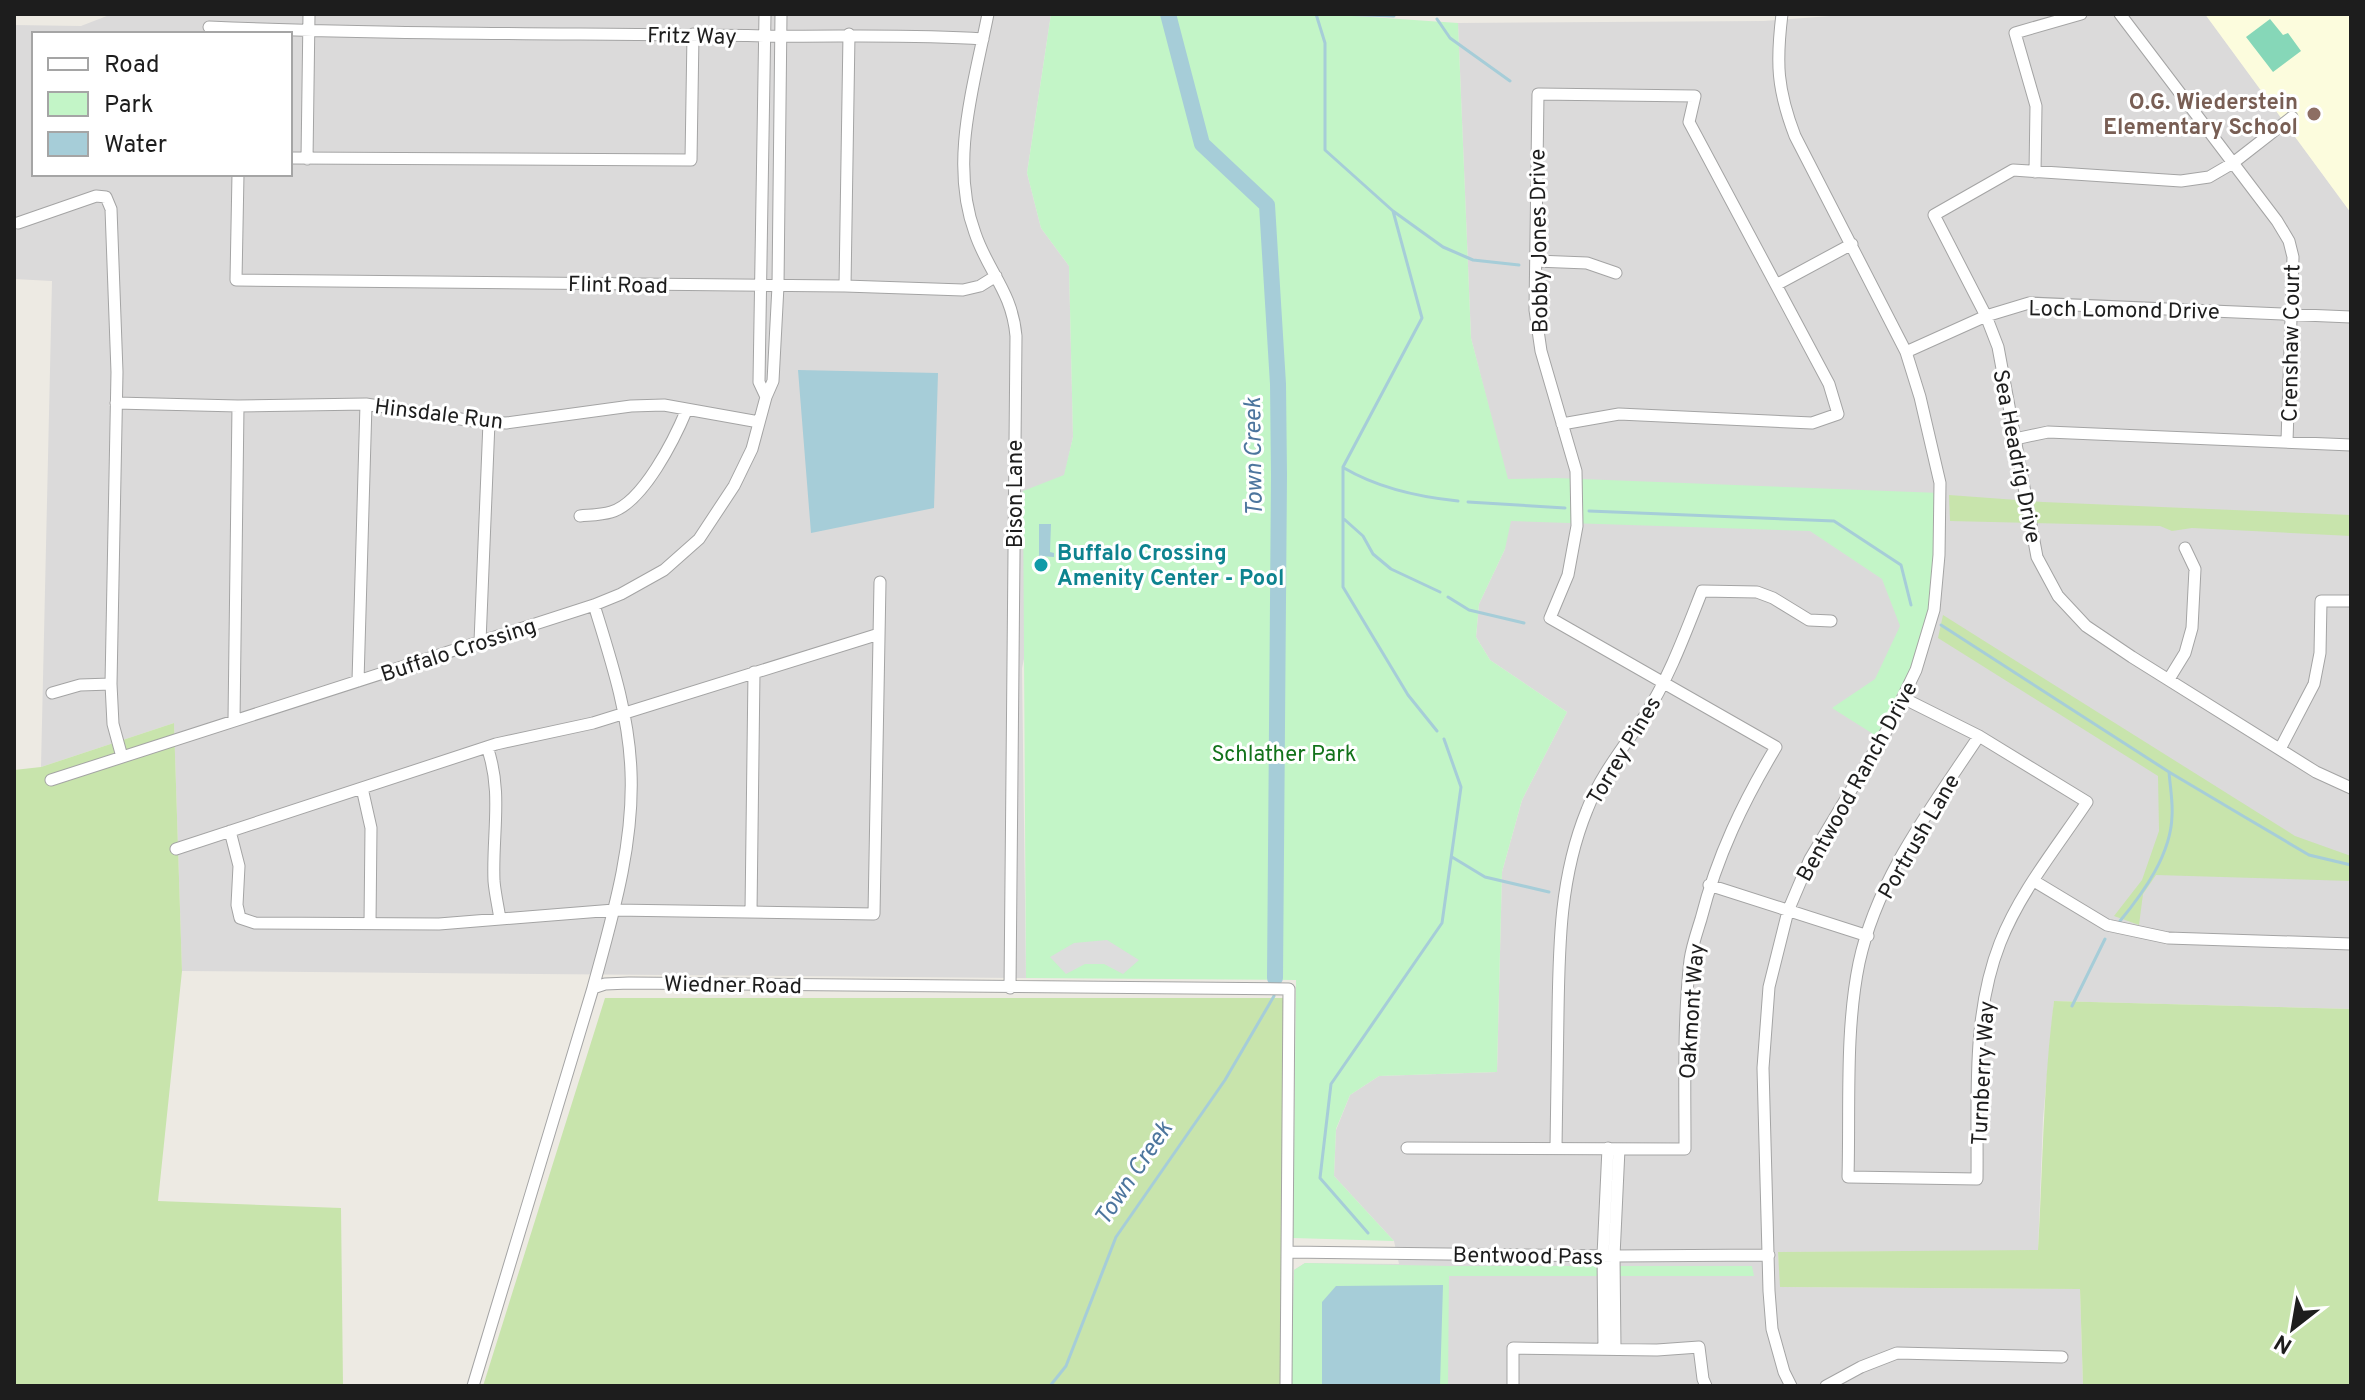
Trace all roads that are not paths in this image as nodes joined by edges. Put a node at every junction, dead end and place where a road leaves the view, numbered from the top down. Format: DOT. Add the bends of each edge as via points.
graph roads {
  1 [pos="309,14"];
  2 [pos="765,14"];
  3 [pos="781,14"];
  4 [pos="988,14"];
  5 [pos="1782,14"];
  6 [pos="2081,14"];
  7 [pos="2120,14"];
  8 [pos="209,27"];
  9 [pos="309,31"];
  10 [pos="693,34"];
  11 [pos="849,34"];
  12 [pos="765,36"];
  13 [pos="781,36"];
  14 [pos="983,39"];
  15 [pos="2292,117"];
  16 [pos="292,158"];
  17 [pos="307,159"];
  18 [pos="2233,163"];
  19 [pos="2035,172"];
  20 [pos="238,176"];
  21 [pos="18,223"];
  22 [pos="1852,244"];
  23 [pos="1536,261"];
  24 [pos="1616,273"];
  25 [pos="996,276"];
  26 [pos="1776,285"];
  27 [pos="762,286"];
  28 [pos="778,286"];
  29 [pos="845,286"];
  30 [pos="2292,315"];
  31 [pos="1986,316"];
  32 [pos="2351,317"];
  33 [pos="1906,352"];
  34 [pos="766,397"];
  35 [pos="116,403"];
  36 [pos="366,404"];
  37 [pos="238,406"];
  38 [pos="687,409"];
  39 [pos="489,422"];
  40 [pos="759,422"];
  41 [pos="1562,424"];
  42 [pos="2015,439"];
  43 [pos="2287,441"];
  44 [pos="2351,445"];
  45 [pos="580,516"];
  46 [pos="2185,548"];
  47 [pos="880,582"];
  48 [pos="2351,601"];
  49 [pos="594,605"];
  50 [pos="1831,621"];
  51 [pos="879,634"];
  52 [pos="480,642"];
  53 [pos="754,672"];
  54 [pos="2169,679"];
  55 [pos="358,681"];
  56 [pos="1663,683"];
  57 [pos="111,684"];
  58 [pos="52,693"];
  59 [pos="1903,698"];
  60 [pos="624,713"];
  61 [pos="234,720"];
  62 [pos="1979,736"];
  63 [pos="487,747"];
  64 [pos="2280,749"];
  65 [pos="122,757"];
  66 [pos="51,780"];
  67 [pos="362,788"];
  68 [pos="2351,788"];
  69 [pos="230,831"];
  70 [pos="176,849"];
  71 [pos="2034,881"];
  72 [pos="1709,885"];
  73 [pos="614,910"];
  74 [pos="1788,911"];
  75 [pos="751,912"];
  76 [pos="500,919"];
  77 [pos="370,923"];
  78 [pos="1868,936"];
  79 [pos="2351,944"];
  80 [pos="593,988"];
  81 [pos="1010,988"];
  82 [pos="1556,1147"];
  83 [pos="1407,1148"];
  84 [pos="1613,1148"];
  85 [pos="1848,1177"];
  86 [pos="1288,1252"];
  87 [pos="1769,1255"];
  88 [pos="1608,1256"];
  89 [pos="1610,1349"];
  90 [pos="2062,1357"];
  91 [pos="473,1386"];
  92 [pos="1286,1386"];
  93 [pos="1513,1386"];
  94 [pos="1706,1386"];
  95 [pos="1791,1386"];
  96 [pos="1826,1386"];
  1 -- 9 [label="street"];
  2 -- 12 [label="street, Buffalo Crossing"];
  3 -- 13 [label="street, Buffalo Crossing"];
  4 -- 14 [label="street, Bison Lane"];
  5 -- 22 [label="street, Bentwood Ranch Drive" via="1777,55 1782,101"];
  6 -- 19 [label="street" via="2015,33 2036,106"];
  7 -- 18 [label="street, Crenshaw Court"];
  8 -- 9 [label="street, Fritz Way"];
  9 -- 10 [label="street, Fritz Way"];
  9 -- 17 [label="street"];
  10 -- 12 [label="street, Fritz Way"];
  10 -- 17 [label="street" via="691,160"];
  11 -- 13 [label="street, Fritz Way"];
  11 -- 14 [label="street, Fritz Way"];
  11 -- 29 [label="street"];
  12 -- 13 [label="street, Fritz Way"];
  12 -- 27 [label="street, Buffalo Crossing"];
  13 -- 28 [label="street, Buffalo Crossing"];
  14 -- 25 [label="street, Bison Lane" via="962,172 975,235"];
  15 -- 18 [label="street"];
  16 -- 17 [label="street"];
  18 -- 19 [label="street" via="2209,177 2181,181"];
  18 -- 30 [label="street, Crenshaw Court" via="2289,241"];
  19 -- 31 [label="street, Sea Headrig Drive" via="2013,170 1934,215"];
  20 -- 27 [label="street, Flint Road" via="236,280"];
  21 -- 35 [label="street" via="106,197 113,240"];
  22 -- 26 [label="street"];
  22 -- 33 [label="street, Bentwood Ranch Drive"];
  23 -- 24 [label="street" via="1587,263"];
  23 -- 26 [label="street, Bobby Jones Drive" via="1538,94 1695,96 1689,122"];
  23 -- 41 [label="street, Bobby Jones Drive" via="1541,351"];
  25 -- 29 [label="street, Flint Road" via="963,290"];
  25 -- 81 [label="street, Bison Lane" via="1011,306 1016,336"];
  26 -- 41 [label="street" via="1829,384 1838,414 1812,423 1619,414"];
  27 -- 28 [label="street, Flint Road"];
  27 -- 34 [label="street, Buffalo Crossing" via="759,382"];
  28 -- 29 [label="street, Flint Road"];
  28 -- 34 [label="street, Buffalo Crossing" via="773,381"];
  30 -- 31 [label="street, Loch Lomond Drive" via="2029,303"];
  30 -- 32 [label="street, Loch Lomond Drive"];
  30 -- 43 [label="street, Crenshaw Court"];
  31 -- 33 [label="street, Loch Lomond Drive"];
  31 -- 42 [label="street, Sea Headrig Drive" via="1998,347"];
  33 -- 59 [label="street, Bentwood Ranch Drive" via="1940,483 1934,610"];
  34 -- 40 [label="street, Buffalo Crossing"];
  35 -- 37 [label="street, Hinsdale Run"];
  35 -- 57 [label="street"];
  36 -- 37 [label="street, Hinsdale Run"];
  36 -- 39 [label="street, Hinsdale Run"];
  36 -- 55 [label="street"];
  37 -- 61 [label="street"];
  38 -- 39 [label="street, Hinsdale Run" via="631,406"];
  38 -- 40 [label="street, Hinsdale Run"];
  38 -- 45 [label="street" via="660,464 638,492 614,512"];
  39 -- 52 [label="street"];
  40 -- 49 [label="street, Buffalo Crossing" via="734,486 699,539 664,570"];
  41 -- 56 [label="street, Bobby Jones Drive" via="1576,471 1577,526 1568,575 1550,618"];
  42 -- 43 [label="street" via="2048,432"];
  42 -- 54 [label="street, Sea Headrig Drive" via="2037,557 2058,596 2086,626"];
  43 -- 44 [label="street"];
  46 -- 54 [label="street" via="2195,569 2192,628"];
  47 -- 51 [label="street"];
  48 -- 64 [label="street" via="2321,601 2314,684"];
  49 -- 52 [label="street, Buffalo Crossing"];
  49 -- 60 [label="street"];
  50 -- 56 [label="street, Torrey Pines" via="1809,620 1757,592 1702,591"];
  51 -- 53 [label="street"];
  51 -- 75 [label="street" via="874,914"];
  52 -- 55 [label="street, Buffalo Crossing"];
  53 -- 60 [label="street"];
  53 -- 75 [label="street"];
  54 -- 64 [label="street, Sea Headrig Drive"];
  55 -- 61 [label="street, Buffalo Crossing"];
  56 -- 72 [label="street, Oakmont Way" via="1776,747 1747,795"];
  56 -- 82 [label="street, Torrey Pines" via="1611,762 1573,849 1559,954"];
  57 -- 58 [label="street"];
  57 -- 65 [label="street"];
  59 -- 62 [label="street"];
  59 -- 74 [label="street, Bentwood Ranch Drive" via="1810,859"];
  60 -- 63 [label="street"];
  60 -- 73 [label="street" via="630,802"];
  61 -- 65 [label="street, Buffalo Crossing"];
  62 -- 71 [label="street, Turnberry Way" via="2087,802"];
  62 -- 78 [label="street, Portrush Lane" via="1895,868"];
  63 -- 67 [label="street"];
  63 -- 76 [label="street" via="497,790 494,882"];
  64 -- 68 [label="street, Sea Headrig Drive"];
  65 -- 66 [label="street, Buffalo Crossing"];
  67 -- 69 [label="street"];
  67 -- 77 [label="street" via="371,828"];
  69 -- 70 [label="street"];
  69 -- 77 [label="street" via="239,866 240,918 255,923"];
  71 -- 79 [label="street" via="2107,925 2145,934"];
  71 -- 85 [label="street, Turnberry Way" via="2001,940 1988,980 1978,1075 1977,1179"];
  72 -- 74 [label="street"];
  72 -- 84 [label="street, Oakmont Way" via="1691,957 1685,1149"];
  73 -- 75 [label="street"];
  73 -- 76 [label="street"];
  73 -- 80 [label="street"];
  74 -- 78 [label="street"];
  74 -- 87 [label="street, Bentwood Ranch Drive" via="1769,987 1763,1068"];
  76 -- 77 [label="street"];
  78 -- 85 [label="street, Portrush Lane" via="1852,1007"];
  80 -- 81 [label="street, Wiedner Road" via="629,983"];
  80 -- 91 [label="street"];
  81 -- 86 [label="street, Wiedner Road" via="1289,989"];
  82 -- 83 [label="street"];
  82 -- 84 [label="street"];
  84 -- 88 [label="street"];
  86 -- 88 [label="street, Bentwood Pass"];
  86 -- 92 [label="street"];
  87 -- 88 [label="street, Bentwood Pass"];
  87 -- 95 [label="street, Bentwood Ranch Drive" via="1772,1329"];
  88 -- 89 [label="street"];
  89 -- 93 [label="street" via="1513,1348"];
  89 -- 94 [label="street" via="1699,1347"];
  90 -- 96 [label="street" via="1897,1353"];
}
